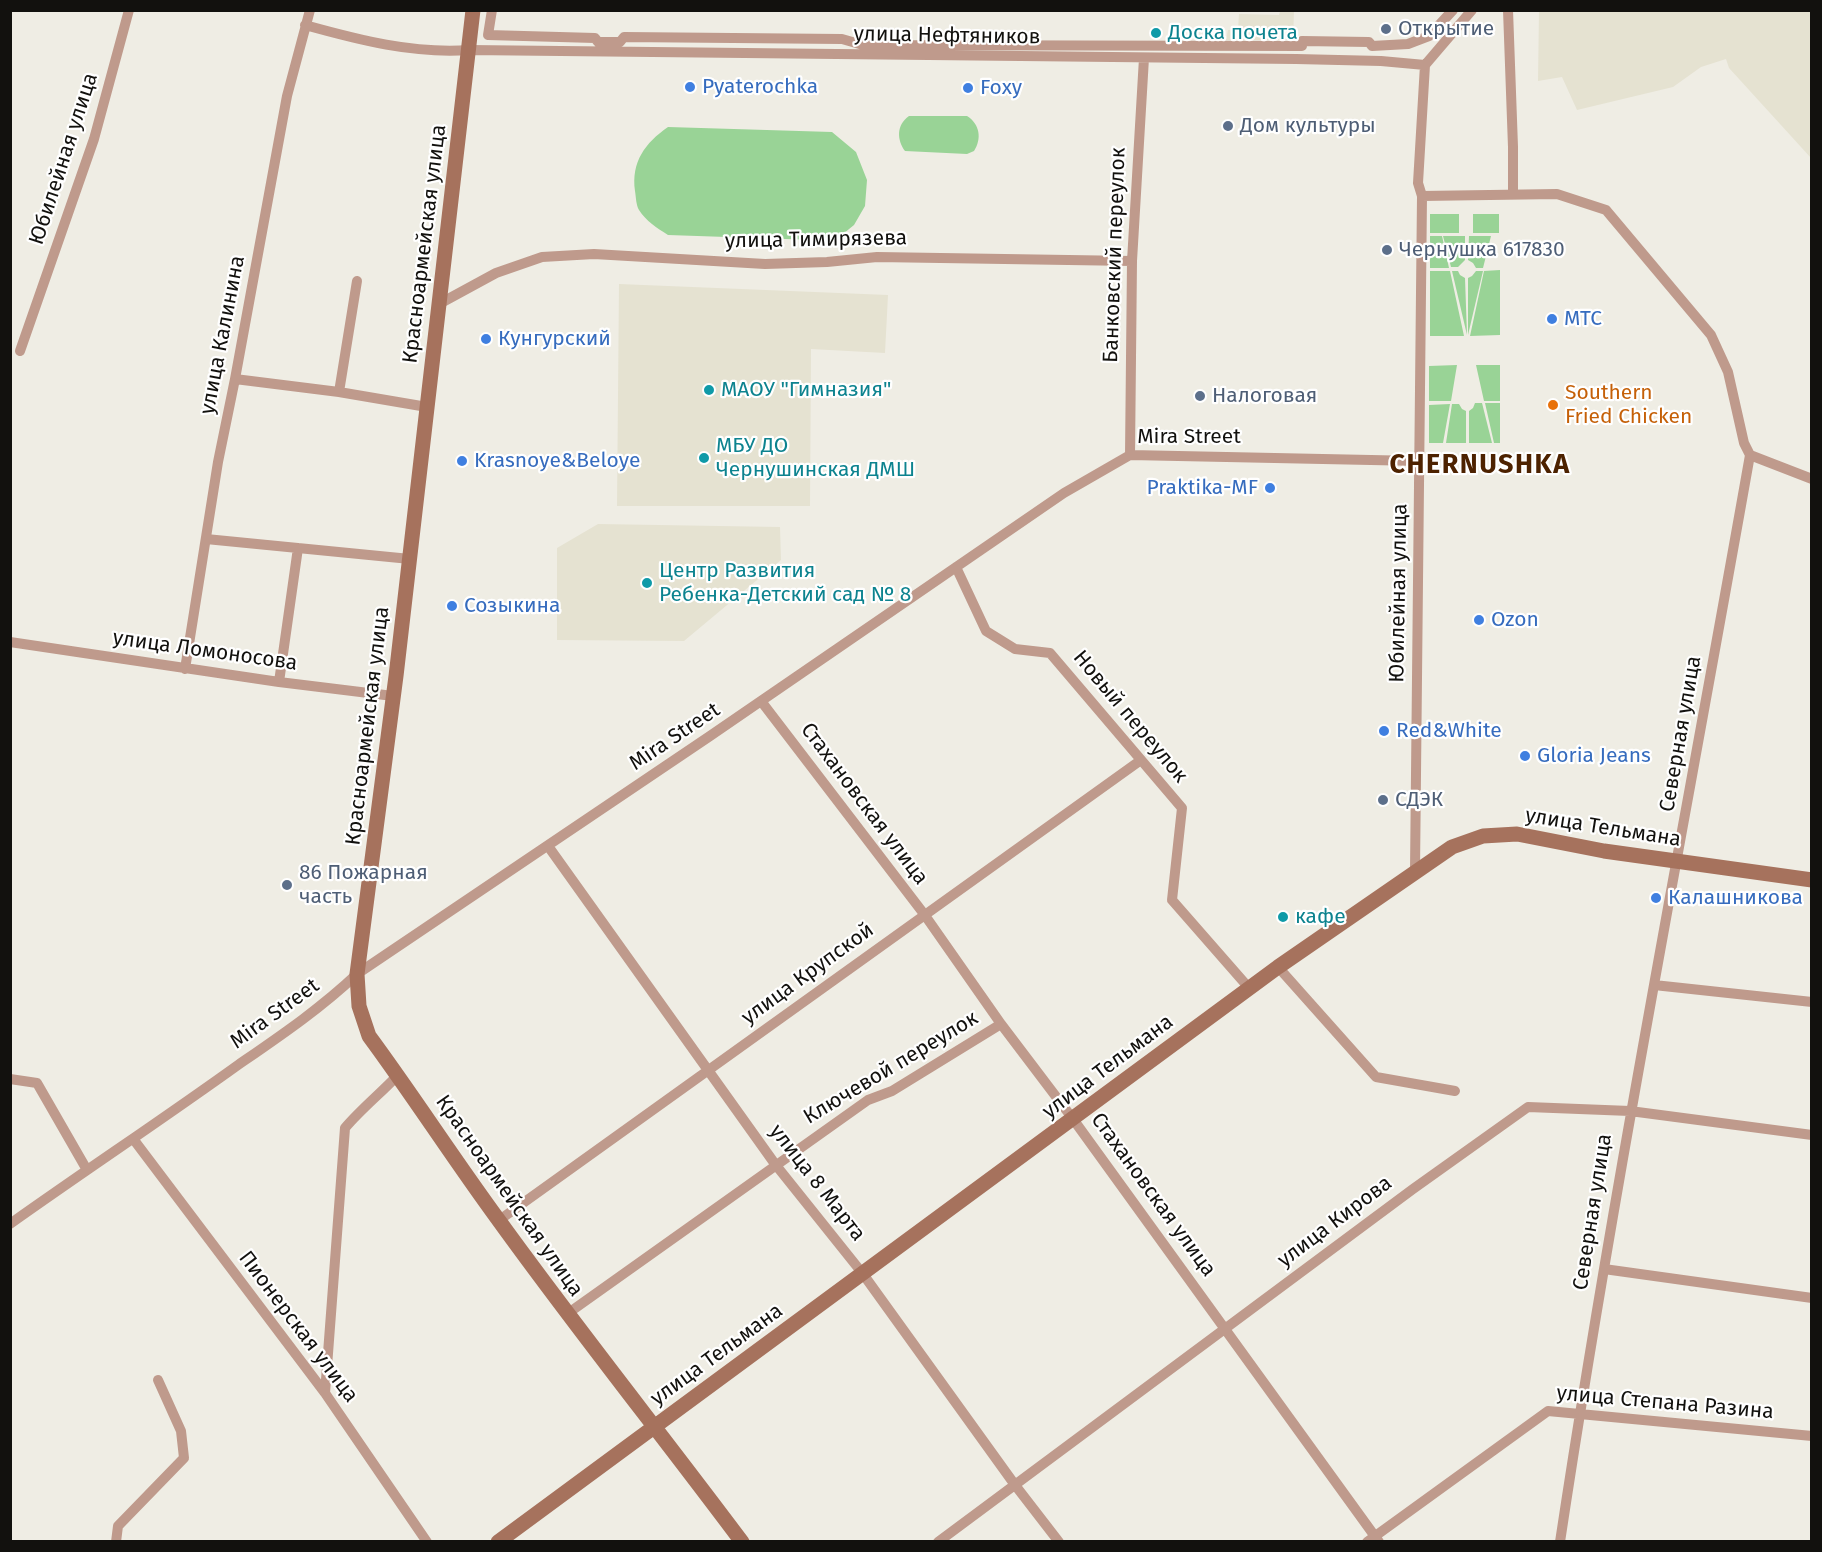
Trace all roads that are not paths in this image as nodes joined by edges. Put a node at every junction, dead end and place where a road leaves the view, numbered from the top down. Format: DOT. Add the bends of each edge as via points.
graph roads {
  1 [pos="129,10"];
  2 [pos="310,10"];
  3 [pos="473,10"];
  4 [pos="492,10"];
  5 [pos="1453,10"];
  6 [pos="1472,10"];
  7 [pos="1508,10"];
  8 [pos="305,25"];
  9 [pos="469,50"];
  10 [pos="1144,58"];
  11 [pos="1425,64"];
  12 [pos="1513,194"];
  13 [pos="1422,196"];
  14 [pos="1132,261"];
  15 [pos="357,281"];
  16 [pos="439,304"];
  17 [pos="20,351"];
  18 [pos="235,379"];
  19 [pos="339,392"];
  20 [pos="427,407"];
  21 [pos="1130,455"];
  22 [pos="1750,455"];
  23 [pos="1419,461"];
  24 [pos="1812,479"];
  25 [pos="206,539"];
  26 [pos="298,548"];
  27 [pos="410,559"];
  28 [pos="956,567"];
  29 [pos="10,642"];
  30 [pos="185,669"];
  31 [pos="279,682"];
  32 [pos="393,696"];
  33 [pos="762,701"];
  34 [pos="1141,760"];
  35 [pos="548,846"];
  36 [pos="1678,861"];
  37 [pos="1415,870"];
  38 [pos="1812,880"];
  39 [pos="924,914"];
  40 [pos="1278,967"];
  41 [pos="357,974"];
  42 [pos="1654,985"];
  43 [pos="1249,988"];
  44 [pos="1812,1002"];
  45 [pos="1001,1024"];
  46 [pos="708,1070"];
  47 [pos="398,1075"];
  48 [pos="10,1079"];
  49 [pos="1455,1091"];
  50 [pos="1630,1111"];
  51 [pos="1073,1119"];
  52 [pos="1812,1135"];
  53 [pos="134,1140"];
  54 [pos="775,1164"];
  55 [pos="87,1170"];
  56 [pos="498,1221"];
  57 [pos="10,1224"];
  58 [pos="1604,1269"];
  59 [pos="863,1274"];
  60 [pos="1812,1298"];
  61 [pos="567,1314"];
  62 [pos="1225,1328"];
  63 [pos="158,1380"];
  64 [pos="324,1393"];
  65 [pos="1580,1413"];
  66 [pos="656,1426"];
  67 [pos="1812,1436"];
  68 [pos="1015,1485"];
  69 [pos="1374,1540"];
  70 [pos="116,1542"];
  71 [pos="427,1542"];
  72 [pos="498,1542"];
  73 [pos="742,1542"];
  74 [pos="938,1542"];
  75 [pos="1059,1542"];
  76 [pos="1560,1542"];
  1 -- 17 [label="street, Юбилейная улица" via="94,139"];
  2 -- 8 [label="street, улица Калинина"];
  3 -- 9 [label="street, Красноармейская улица"];
  4 -- 5 [label="street" via="488,35 595,38 598,42 620,42 624,37 842,39 863,45 1302,46 1302,41 1369,42 1372,46 1408,44 1429,36"];
  6 -- 11 [label="street"];
  7 -- 12 [label="street"];
  8 -- 9 [label="street, улица Нефтяников" via="367,42 444,52"];
  8 -- 18 [label="street, улица Калинина" via="287,96"];
  9 -- 10 [label="street, улица Нефтяников"];
  9 -- 16 [label="street, Красноармейская улица"];
  10 -- 11 [label="street, улица Нефтяников"];
  10 -- 14 [label="street, Банковский переулок"];
  11 -- 13 [label="street, Юбилейная улица" via="1418,183"];
  12 -- 13 [label="street, Северная улица"];
  12 -- 22 [label="street, Северная улица" via="1557,194 1606,210 1712,335 1728,372"];
  13 -- 23 [label="street, Юбилейная улица"];
  14 -- 16 [label="street, улица Тимирязева" via="877,257 765,264 594,255 542,257 496,273"];
  14 -- 21 [label="street, Банковский переулок"];
  15 -- 19 [label="street"];
  16 -- 20 [label="street, Красноармейская улица"];
  18 -- 19 [label="street"];
  18 -- 25 [label="street, улица Калинина"];
  19 -- 20 [label="street"];
  20 -- 27 [label="street, Красноармейская улица"];
  21 -- 23 [label="street, Mira Street"];
  21 -- 28 [label="street, Mira Street" via="1064,493"];
  22 -- 24 [label="street"];
  22 -- 36 [label="street, Северная улица"];
  23 -- 37 [label="street, Юбилейная улица"];
  25 -- 26 [label="street"];
  25 -- 30 [label="street, улица Калинина"];
  26 -- 27 [label="street"];
  26 -- 31 [label="street"];
  27 -- 32 [label="street, Красноармейская улица"];
  28 -- 33 [label="street, Mira Street"];
  28 -- 34 [label="street, Новый переулок" via="987,631 1015,649 1050,653"];
  29 -- 30 [label="street, улица Ломоносова"];
  30 -- 31 [label="street, улица Ломоносова"];
  31 -- 32 [label="street, улица Ломоносова"];
  32 -- 41 [label="street, Красноармейская улица"];
  33 -- 35 [label="street, Mira Street"];
  33 -- 39 [label="street, Стахановская улица"];
  34 -- 39 [label="street, улица Крупской"];
  34 -- 43 [label="street, Новый переулок" via="1182,808 1172,900"];
  35 -- 41 [label="street, Mira Street"];
  35 -- 46 [label="street, улица 8 Марта"];
  36 -- 37 [label="street, улица Тельмана" via="1517,834 1483,836 1452,847"];
  36 -- 38 [label="street, улица Тельмана"];
  36 -- 42 [label="street, Северная улица"];
  37 -- 40 [label="street, улица Тельмана"];
  39 -- 45 [label="street, Стахановская улица"];
  39 -- 46 [label="street, улица Крупской"];
  40 -- 43 [label="street, улица Тельмана"];
  40 -- 49 [label="street" via="1376,1077"];
  41 -- 47 [label="street, Красноармейская улица" via="359,1006 369,1036"];
  41 -- 53 [label="street, Mira Street" via="326,1002"];
  42 -- 44 [label="street"];
  42 -- 50 [label="street, Северная улица"];
  43 -- 51 [label="street, улица Тельмана"];
  45 -- 51 [label="street, Стахановская улица"];
  45 -- 54 [label="street, Ключевой переулок" via="892,1091 868,1100"];
  46 -- 54 [label="street, улица 8 Марта"];
  46 -- 56 [label="street, улица Крупской"];
  47 -- 56 [label="street, Красноармейская улица"];
  47 -- 64 [label="street" via="345,1128"];
  48 -- 55 [label="street" via="37,1083"];
  50 -- 52 [label="street, улица Кирова"];
  50 -- 58 [label="street, Северная улица"];
  50 -- 62 [label="street, улица Кирова" via="1528,1107"];
  51 -- 59 [label="street, улица Тельмана"];
  51 -- 62 [label="street, Стахановская улица"];
  53 -- 55 [label="street, Mira Street"];
  53 -- 64 [label="street, Пионерская улица"];
  54 -- 59 [label="street, улица 8 Марта"];
  54 -- 61 [label="street, Ключевой переулок"];
  55 -- 57 [label="street, Mira Street"];
  56 -- 61 [label="street, Красноармейская улица"];
  58 -- 60 [label="street"];
  58 -- 65 [label="street, Северная улица"];
  59 -- 66 [label="street, улица Тельмана"];
  59 -- 68 [label="street, улица 8 Марта"];
  61 -- 66 [label="street, Красноармейская улица"];
  62 -- 68 [label="street, улица Кирова"];
  62 -- 69 [label="street, Стахановская улица"];
  63 -- 70 [label="street" via="181,1431 184,1458 118,1526"];
  64 -- 71 [label="street, Пионерская улица"];
  65 -- 67 [label="street, улица Степана Разина"];
  65 -- 69 [label="street, улица Степана Разина" via="1548,1411"];
  65 -- 76 [label="street, Северная улица"];
  66 -- 72 [label="street, улица Тельмана"];
  66 -- 73 [label="street, Красноармейская улица"];
  68 -- 74 [label="street, улица Кирова"];
  68 -- 75 [label="street, улица 8 Марта"];
}
